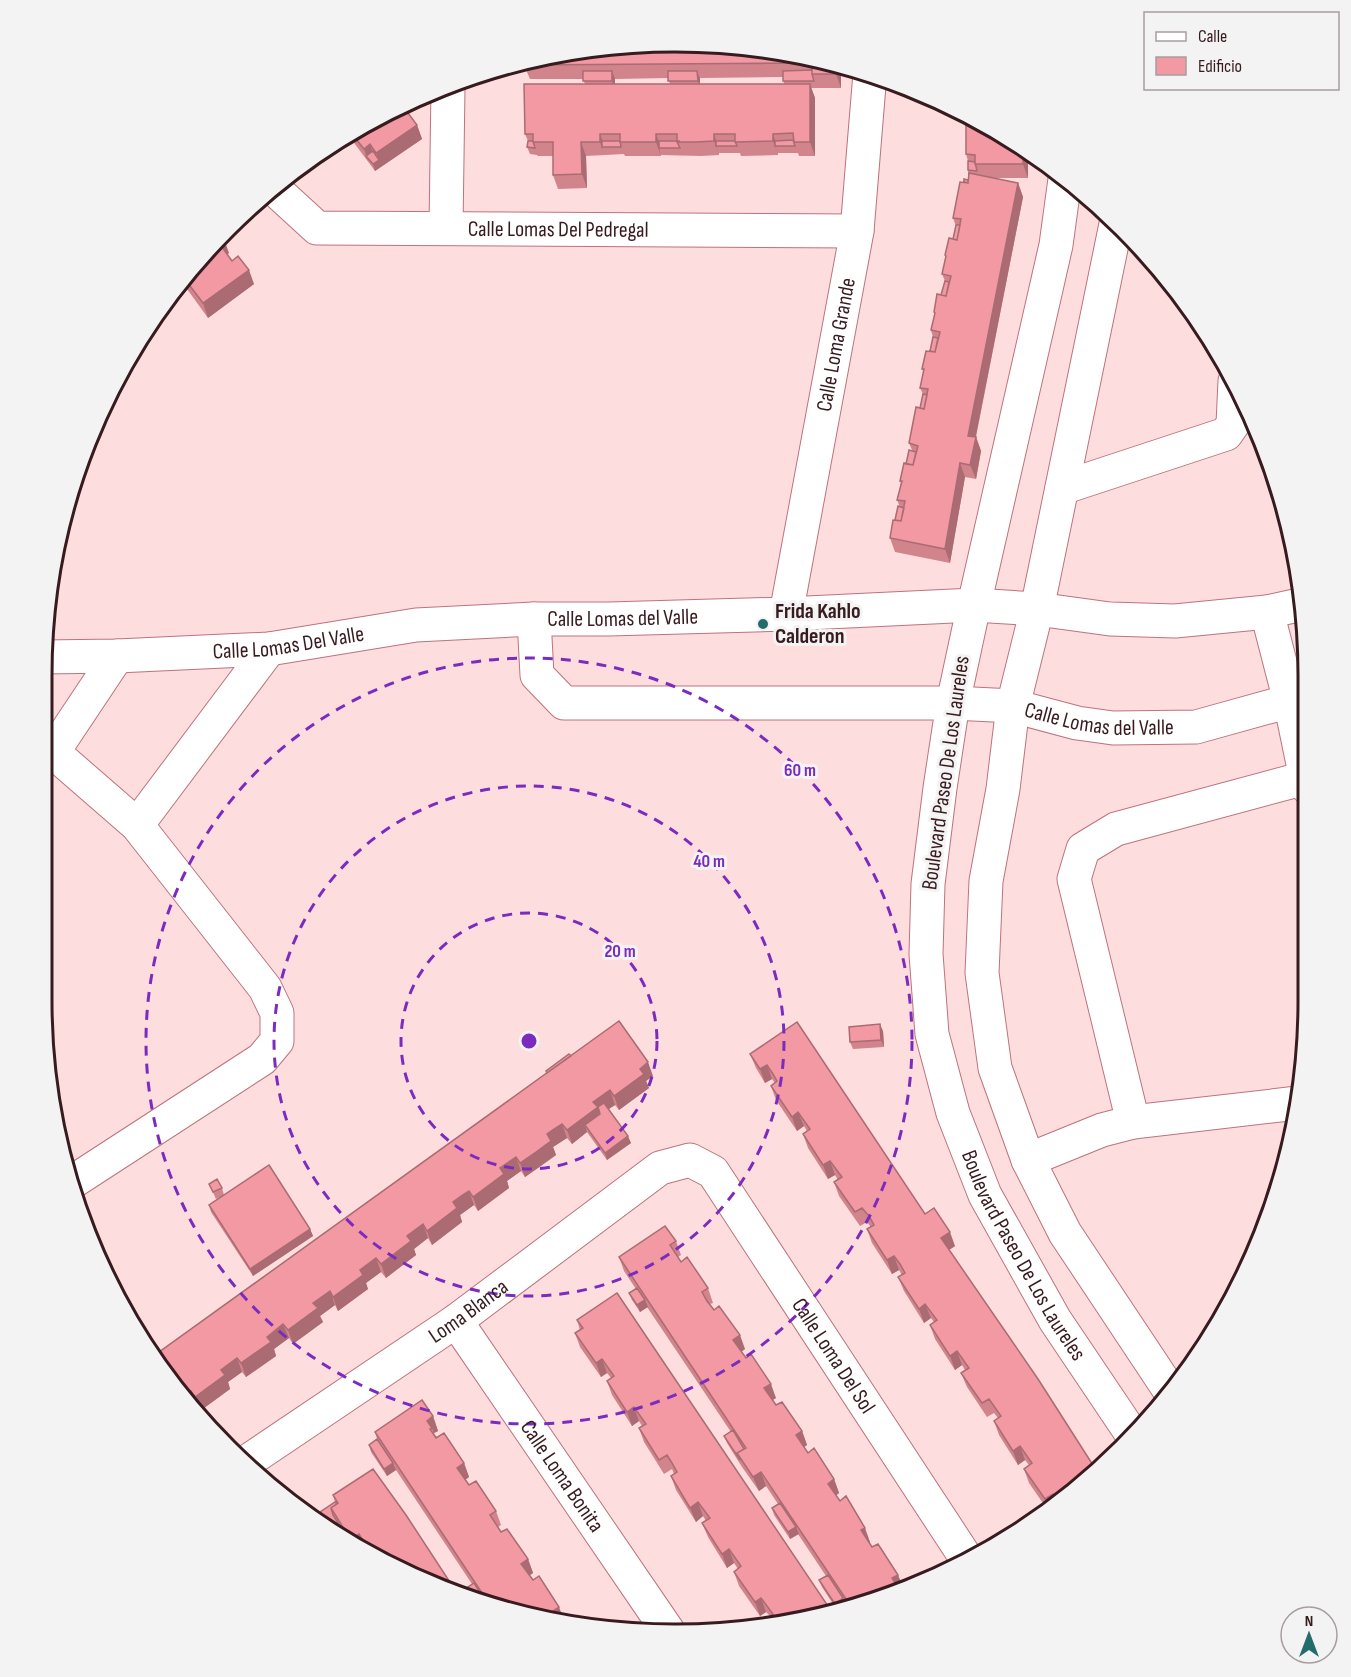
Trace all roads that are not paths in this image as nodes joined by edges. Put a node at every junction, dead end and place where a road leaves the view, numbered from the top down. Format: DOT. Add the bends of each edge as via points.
graph roads {
  1 [pos="869,84"];
  2 [pos="448,96"];
  3 [pos="1064,188"];
  4 [pos="280,194"];
  5 [pos="446,228"];
  6 [pos="857,231"];
  7 [pos="1114,233"];
  8 [pos="1234,400"];
  9 [pos="1062,488"];
  10 [pos="974,605"];
  11 [pos="1294,606"];
  12 [pos="1037,609"];
  13 [pos="1268,612"];
  14 [pos="786,614"];
  15 [pos="534,620"];
  16 [pos="269,649"];
  17 [pos="117,656"];
  18 [pos="53,657"];
  19 [pos="1298,696"];
  20 [pos="1298,699"];
  21 [pos="953,703"];
  22 [pos="1013,706"];
  23 [pos="52,749"];
  24 [pos="52,758"];
  25 [pos="1298,785"];
  26 [pos="138,825"];
  27 [pos="1290,1104"];
  28 [pos="1133,1122"];
  29 [pos="690,1160"];
  30 [pos="1028,1160"];
  31 [pos="79,1178"];
  32 [pos="456,1321"];
  33 [pos="1166,1385"];
  34 [pos="1128,1429"];
  35 [pos="252,1458"];
  36 [pos="963,1554"];
  37 [pos="663,1624"];
  1 -- 6 [label="street, Calle Loma Grande"];
  2 -- 5 [label="street"];
  3 -- 10 [label="street, Boulevard Paseo De Los Laureles" via="1056,245"];
  4 -- 5 [label="street, Calle Lomas Del Pedregal" via="317,228"];
  5 -- 6 [label="street, Calle Lomas Del Pedregal"];
  6 -- 14 [label="street, Calle Loma Grande"];
  7 -- 9 [label="street, Boulevard Paseo De Los Laureles"];
  8 -- 9 [label="street" via="1233,424 1226,434"];
  9 -- 12 [label="street, Boulevard Paseo De Los Laureles"];
  10 -- 12 [label="street, Calle Lomas del Valle"];
  10 -- 14 [label="street, Calle Lomas del Valle"];
  10 -- 21 [label="street, Boulevard Paseo De Los Laureles"];
  11 -- 13 [label="street, Calle Lomas del Valle"];
  12 -- 13 [label="street, Calle Lomas del Valle" via="1110,619 1175,621"];
  12 -- 22 [label="street, Boulevard Paseo De Los Laureles"];
  13 -- 19 [label="street"];
  14 -- 15 [label="street, Calle Lomas del Valle"];
  15 -- 16 [label="street, Calle Lomas Del Valle" via="416,625"];
  15 -- 21 [label="street, Calle Lomas del Valle" via="537,675 564,703"];
  16 -- 17 [label="street, Calle Lomas Del Valle"];
  16 -- 26 [label="street"];
  17 -- 18 [label="street, Calle Lomas Del Valle"];
  17 -- 23 [label="street"];
  20 -- 22 [label="street, Calle Lomas del Valle" via="1196,727 1113,728"];
  21 -- 22 [label="street, Calle Lomas del Valle"];
  21 -- 34 [label="street, Boulevard Paseo De Los Laureles" via="928,884 926,954 932,1034 953,1113 985,1195 1055,1320"];
  22 -- 30 [label="street, Boulevard Paseo De Los Laureles" via="986,881 982,973 995,1068"];
  24 -- 26 [label="street"];
  25 -- 28 [label="street" via="1179,811 1116,830 1083,849 1074,879"];
  26 -- 31 [label="street" via="265,988 277,1013 277,1041 262,1059"];
  27 -- 28 [label="street"];
  28 -- 30 [label="street" via="1102,1130"];
  29 -- 32 [label="street, Loma Blanca" via="660,1168"];
  29 -- 36 [label="street, Calle Loma Del Sol" via="713,1172"];
  30 -- 33 [label="street, Boulevard Paseo De Los Laureles" via="1065,1233"];
  32 -- 35 [label="street, Loma Blanca"];
  32 -- 37 [label="street, Calle Loma Bonita"];
}
